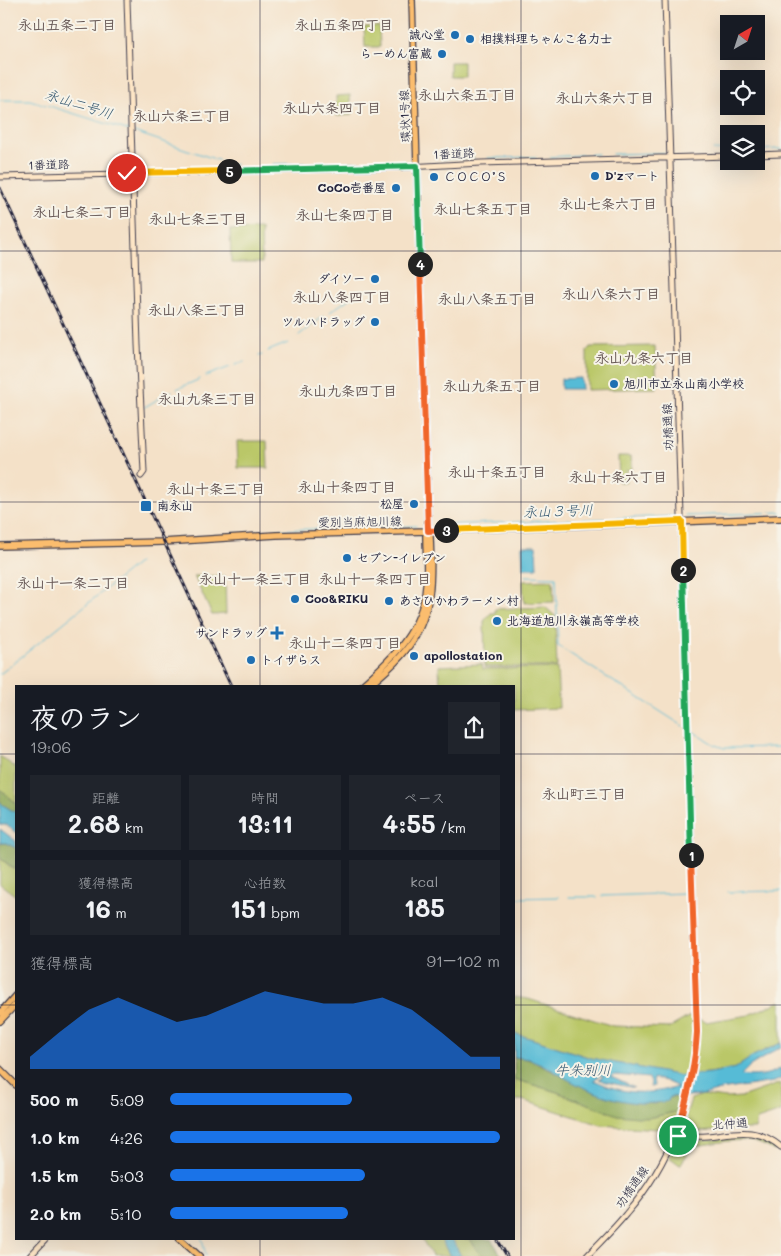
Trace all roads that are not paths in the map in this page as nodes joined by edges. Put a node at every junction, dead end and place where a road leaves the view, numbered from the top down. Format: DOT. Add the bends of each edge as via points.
graph roads {
  1 [pos="127,0"];
  2 [pos="412,0"];
  3 [pos="665,0"];
  4 [pos="781,154"];
  5 [pos="765,155"];
  6 [pos="720,156"];
  7 [pos="670,158"];
  8 [pos="417,166"];
  9 [pos="132,173"];
  10 [pos="0,177"];
  11 [pos="141,476"];
  12 [pos="781,518"];
  13 [pos="682,521"];
  14 [pos="428,531"];
  15 [pos="0,546"];
  16 [pos="361,685"];
  17 [pos="370,685"];
  18 [pos="15,996"];
  19 [pos="15,1005"];
  20 [pos="0,1013"];
  21 [pos="0,1021"];
  22 [pos="0,1069"];
  23 [pos="15,1083"];
  24 [pos="676,1136"];
  25 [pos="781,1147"];
  26 [pos="45,1240"];
  27 [pos="181,1240"];
  28 [pos="30,1256"];
  29 [pos="199,1256"];
  30 [pos="587,1256"];
  1 -- 9 [label="street"];
  2 -- 8 [label="main road, 環状1号線"];
  3 -- 7 [label="street, 功橋通線"];
  4 -- 5 [label="street"];
  6 -- 7 [label="street, 1番道路"];
  7 -- 8 [label="street, 1番道路"];
  7 -- 13 [label="street, 功橋通線"];
  8 -- 9 [label="street, 1番道路"];
  8 -- 14 [label="main road, 環状1号線"];
  9 -- 10 [label="street, 1番道路"];
  9 -- 11 [label="street" via="144,472"];
  12 -- 13 [label="main road, 愛別当麻旭川線"];
  13 -- 14 [label="main road, 愛別当麻旭川線"];
  13 -- 24 [label="street, 功橋通線" via="697,1032 693,1072"];
  14 -- 15 [label="main road, 愛別当麻旭川線"];
  14 -- 16 [label="main road, 環状1号線" via="426,586 419,617 397,653"];
  14 -- 17 [label="main road, 環状1号線" via="432,582 424,619 405,652"];
  18 -- 20 [label="main road"];
  19 -- 21 [label="main road"];
  22 -- 23 [label="main road"];
  24 -- 25 [label="street, 北仲通" via="754,1132"];
  24 -- 30 [label="street, 功橋通線" via="627,1214"];
  26 -- 28 [label="street"];
  27 -- 29 [label="main road"];
}
